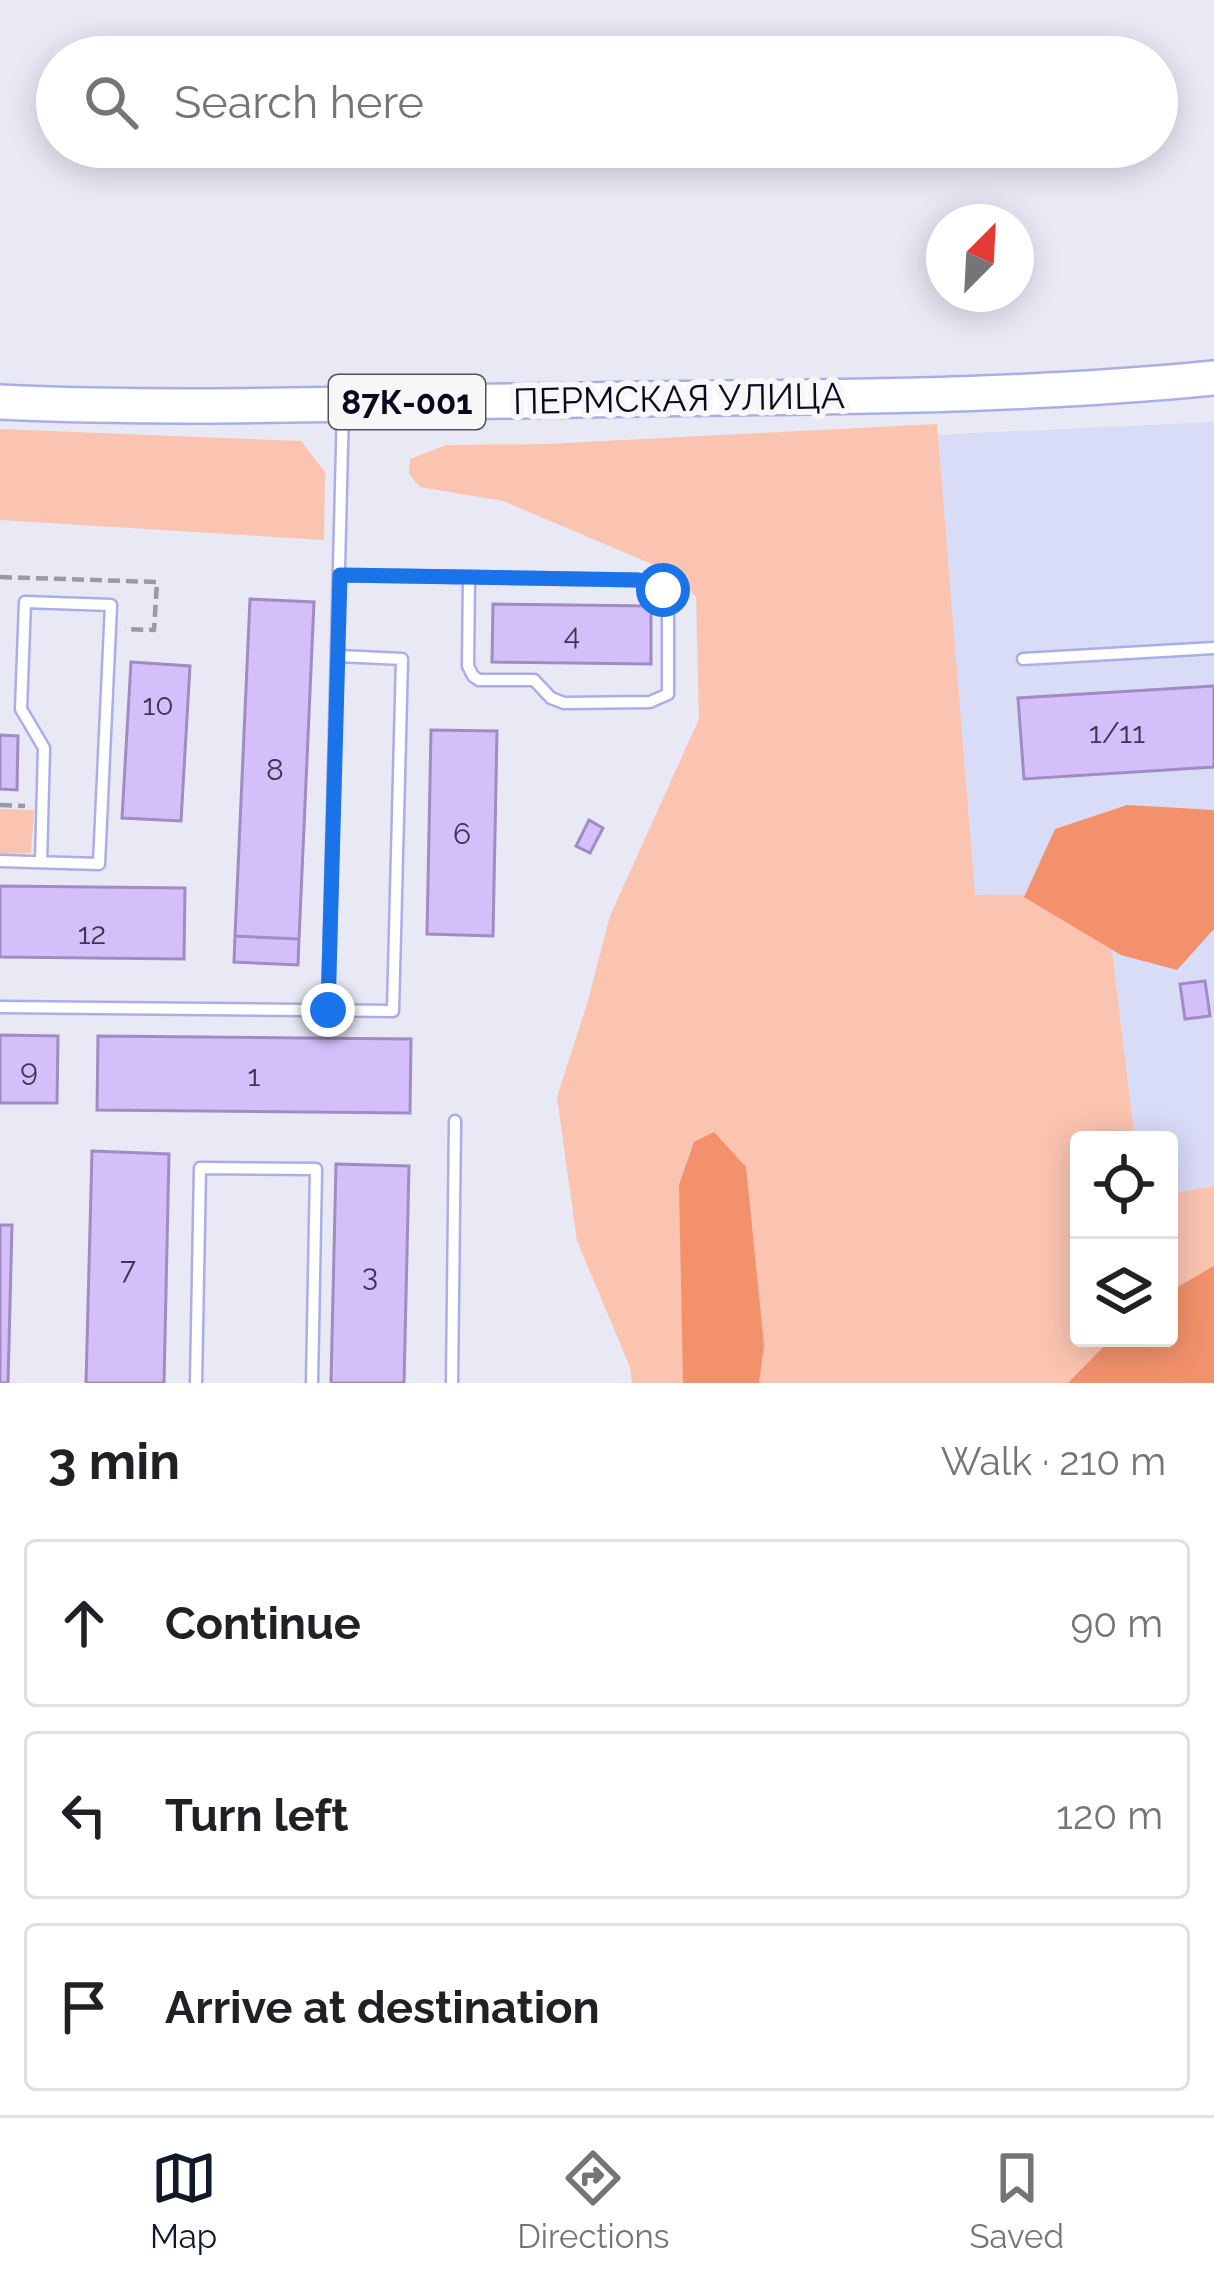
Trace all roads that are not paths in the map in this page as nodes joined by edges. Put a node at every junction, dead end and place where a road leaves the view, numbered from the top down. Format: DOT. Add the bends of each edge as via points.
graph roads {
  1 [pos="1214,378"];
  2 [pos="0,402"];
  3 [pos="343,403"];
  4 [pos="340,575"];
  5 [pos="470,577"];
  6 [pos="1214,648"];
  7 [pos="339,656"];
  8 [pos="1024,659"];
  9 [pos="0,861"];
  10 [pos="41,862"];
  11 [pos="0,1007"];
  12 [pos="328,1010"];
  13 [pos="454,1121"];
  14 [pos="196,1383"];
  15 [pos="313,1383"];
  16 [pos="452,1383"];
  1 -- 3 [label="main road, ПЕРМСКАЯ УЛИЦА / 87К-001" via="837,395"];
  2 -- 3 [label="main road, ПЕРМСКАЯ УЛИЦА / 87К-001"];
  3 -- 4 [label="lane"];
  4 -- 5 [label="lane"];
  4 -- 7 [label="lane"];
  5 -- 5 [label="lane" via="653,583 668,597 668,694 650,702 564,704 534,680 479,680 468,666"];
  6 -- 8 [label="lane"];
  7 -- 12 [label="lane"];
  7 -- 12 [label="lane" via="401,658 393,1011"];
  9 -- 10 [label="lane"];
  10 -- 10 [label="lane" via="99,864 111,605 26,602 21,710 44,748"];
  11 -- 12 [label="lane"];
  13 -- 16 [label="lane"];
  14 -- 15 [label="lane" via="200,1168 316,1169"];
}
